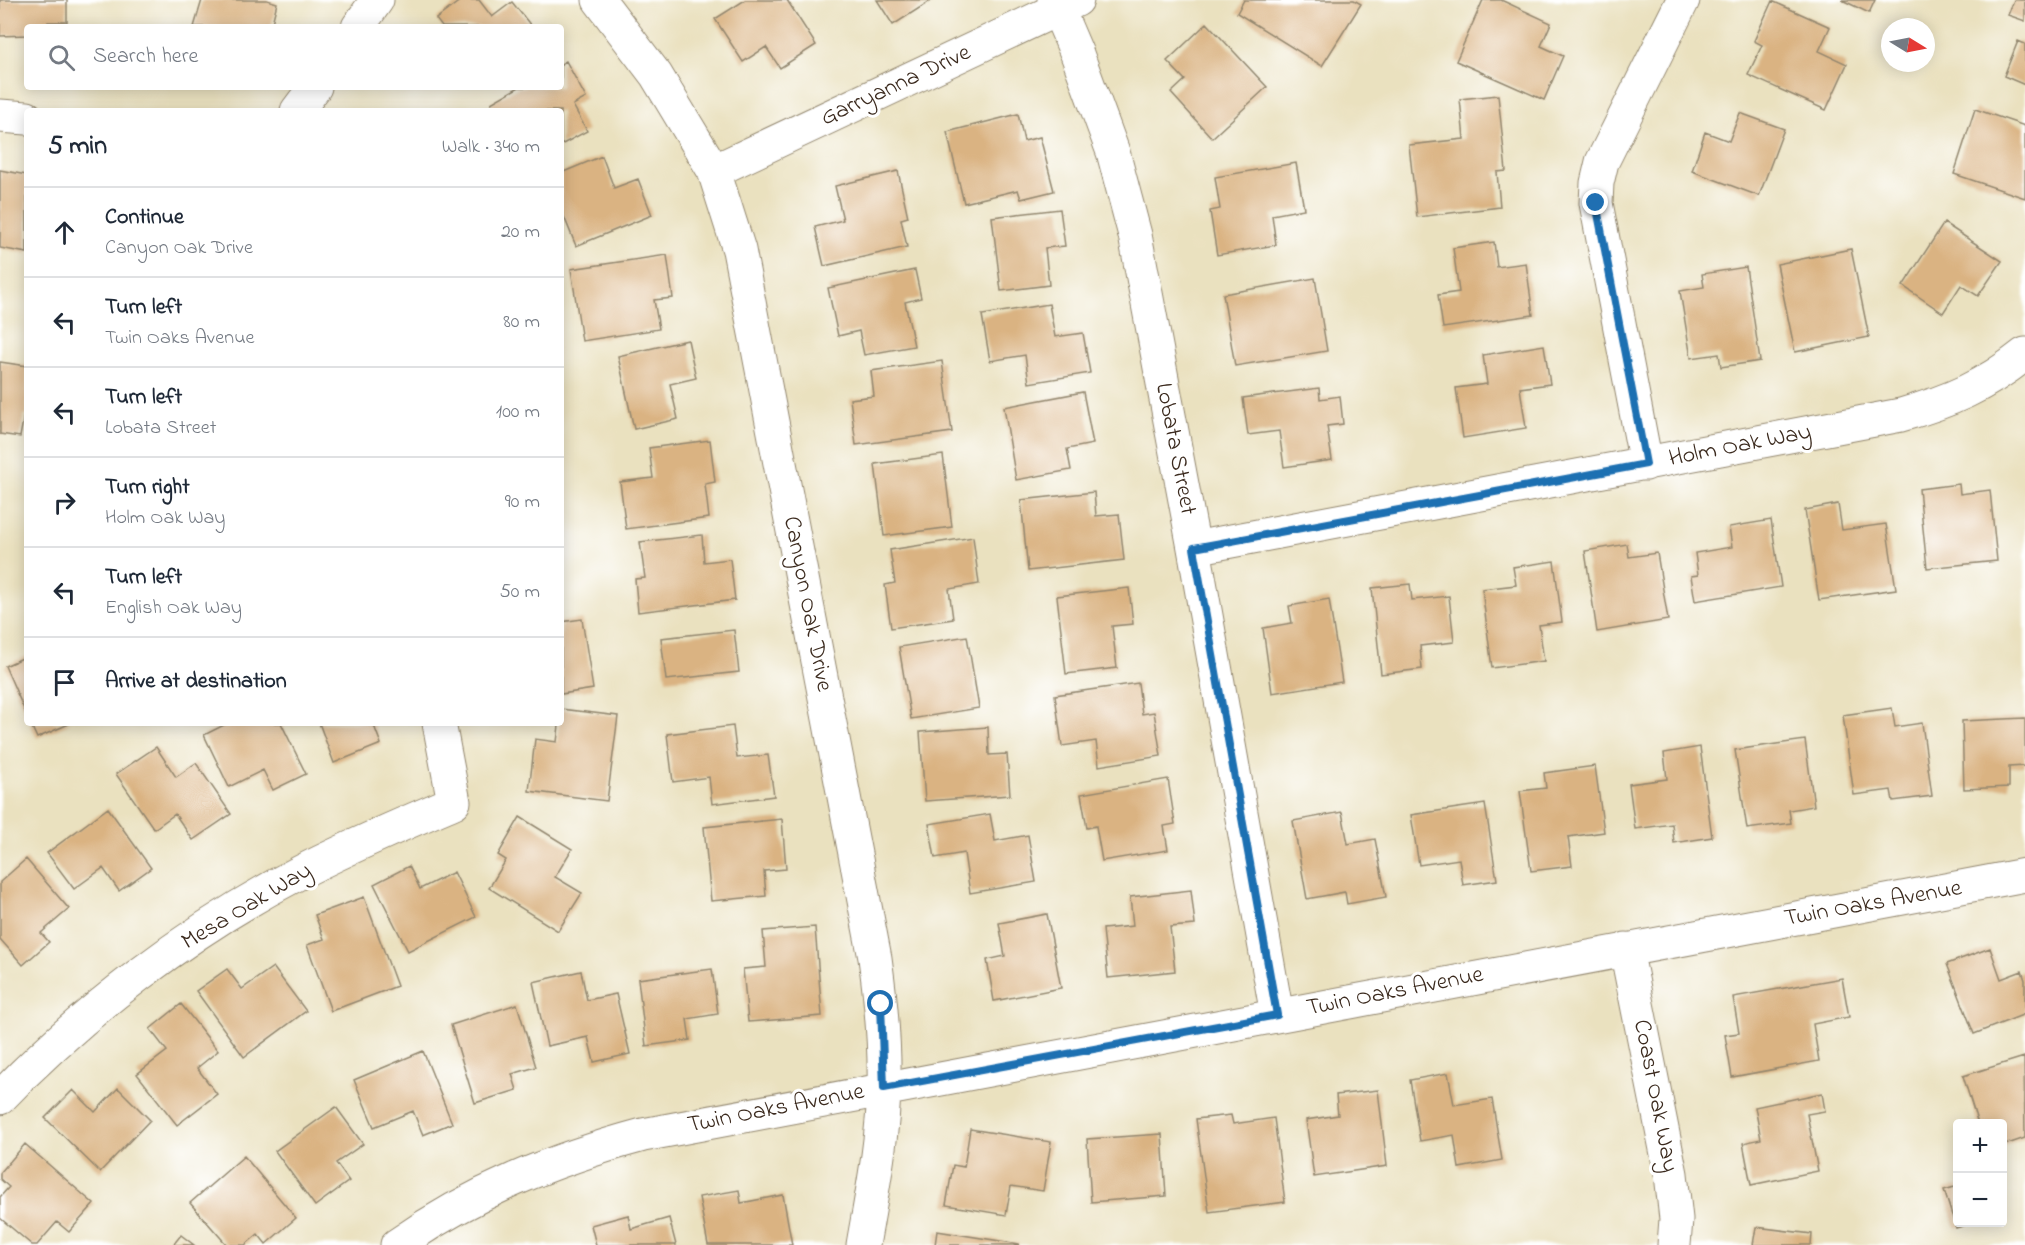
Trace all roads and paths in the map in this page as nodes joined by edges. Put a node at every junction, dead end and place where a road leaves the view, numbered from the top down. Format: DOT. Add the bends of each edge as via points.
graph roads {
  1 [pos="377,0"];
  2 [pos="599,0"];
  3 [pos="1683,0"];
  4 [pos="1064,3"];
  5 [pos="360,24"];
  6 [pos="313,90"];
  7 [pos="299,108"];
  8 [pos="0,116"];
  9 [pos="24,118"];
  10 [pos="714,171"];
  11 [pos="2025,354"];
  12 [pos="1646,464"];
  13 [pos="1194,548"];
  14 [pos="440,726"];
  15 [pos="2025,875"];
  16 [pos="1626,949"];
  17 [pos="1277,1015"];
  18 [pos="884,1088"];
  19 [pos="0,1098"];
  20 [pos="397,1245"];
  21 [pos="863,1245"];
  22 [pos="1674,1245"];
  1 -- 5 [label="street"];
  2 -- 10 [label="street, Canyon Oak Drive" via="656,75"];
  3 -- 12 [label="street" via="1602,162 1597,183 1596,203"];
  4 -- 10 [label="street, Garryanna Drive"];
  4 -- 13 [label="street, Lobata Street" via="1113,152 1135,235"];
  6 -- 7 [label="street"];
  8 -- 9 [label="street"];
  10 -- 18 [label="street, Canyon Oak Drive" via="739,250 875,958"];
  11 -- 12 [label="street, Holm Oak Way" via="1990,380 1959,396 1901,415"];
  12 -- 13 [label="street, Holm Oak Way"];
  13 -- 17 [label="street, Lobata Street"];
  14 -- 19 [label="street, Mesa Oak Way" via="454,802 373,836 219,919 78,1024"];
  15 -- 16 [label="street, Twin Oaks Avenue"];
  16 -- 17 [label="street, Twin Oaks Avenue"];
  16 -- 22 [label="street, Coast Oak Way" via="1671,1174 1676,1220"];
  17 -- 18 [label="street, Twin Oaks Avenue"];
  18 -- 20 [label="street, Twin Oaks Avenue" via="643,1135 570,1156 494,1188"];
  18 -- 21 [label="street, Canyon Oak Drive" via="877,1166"];
}
